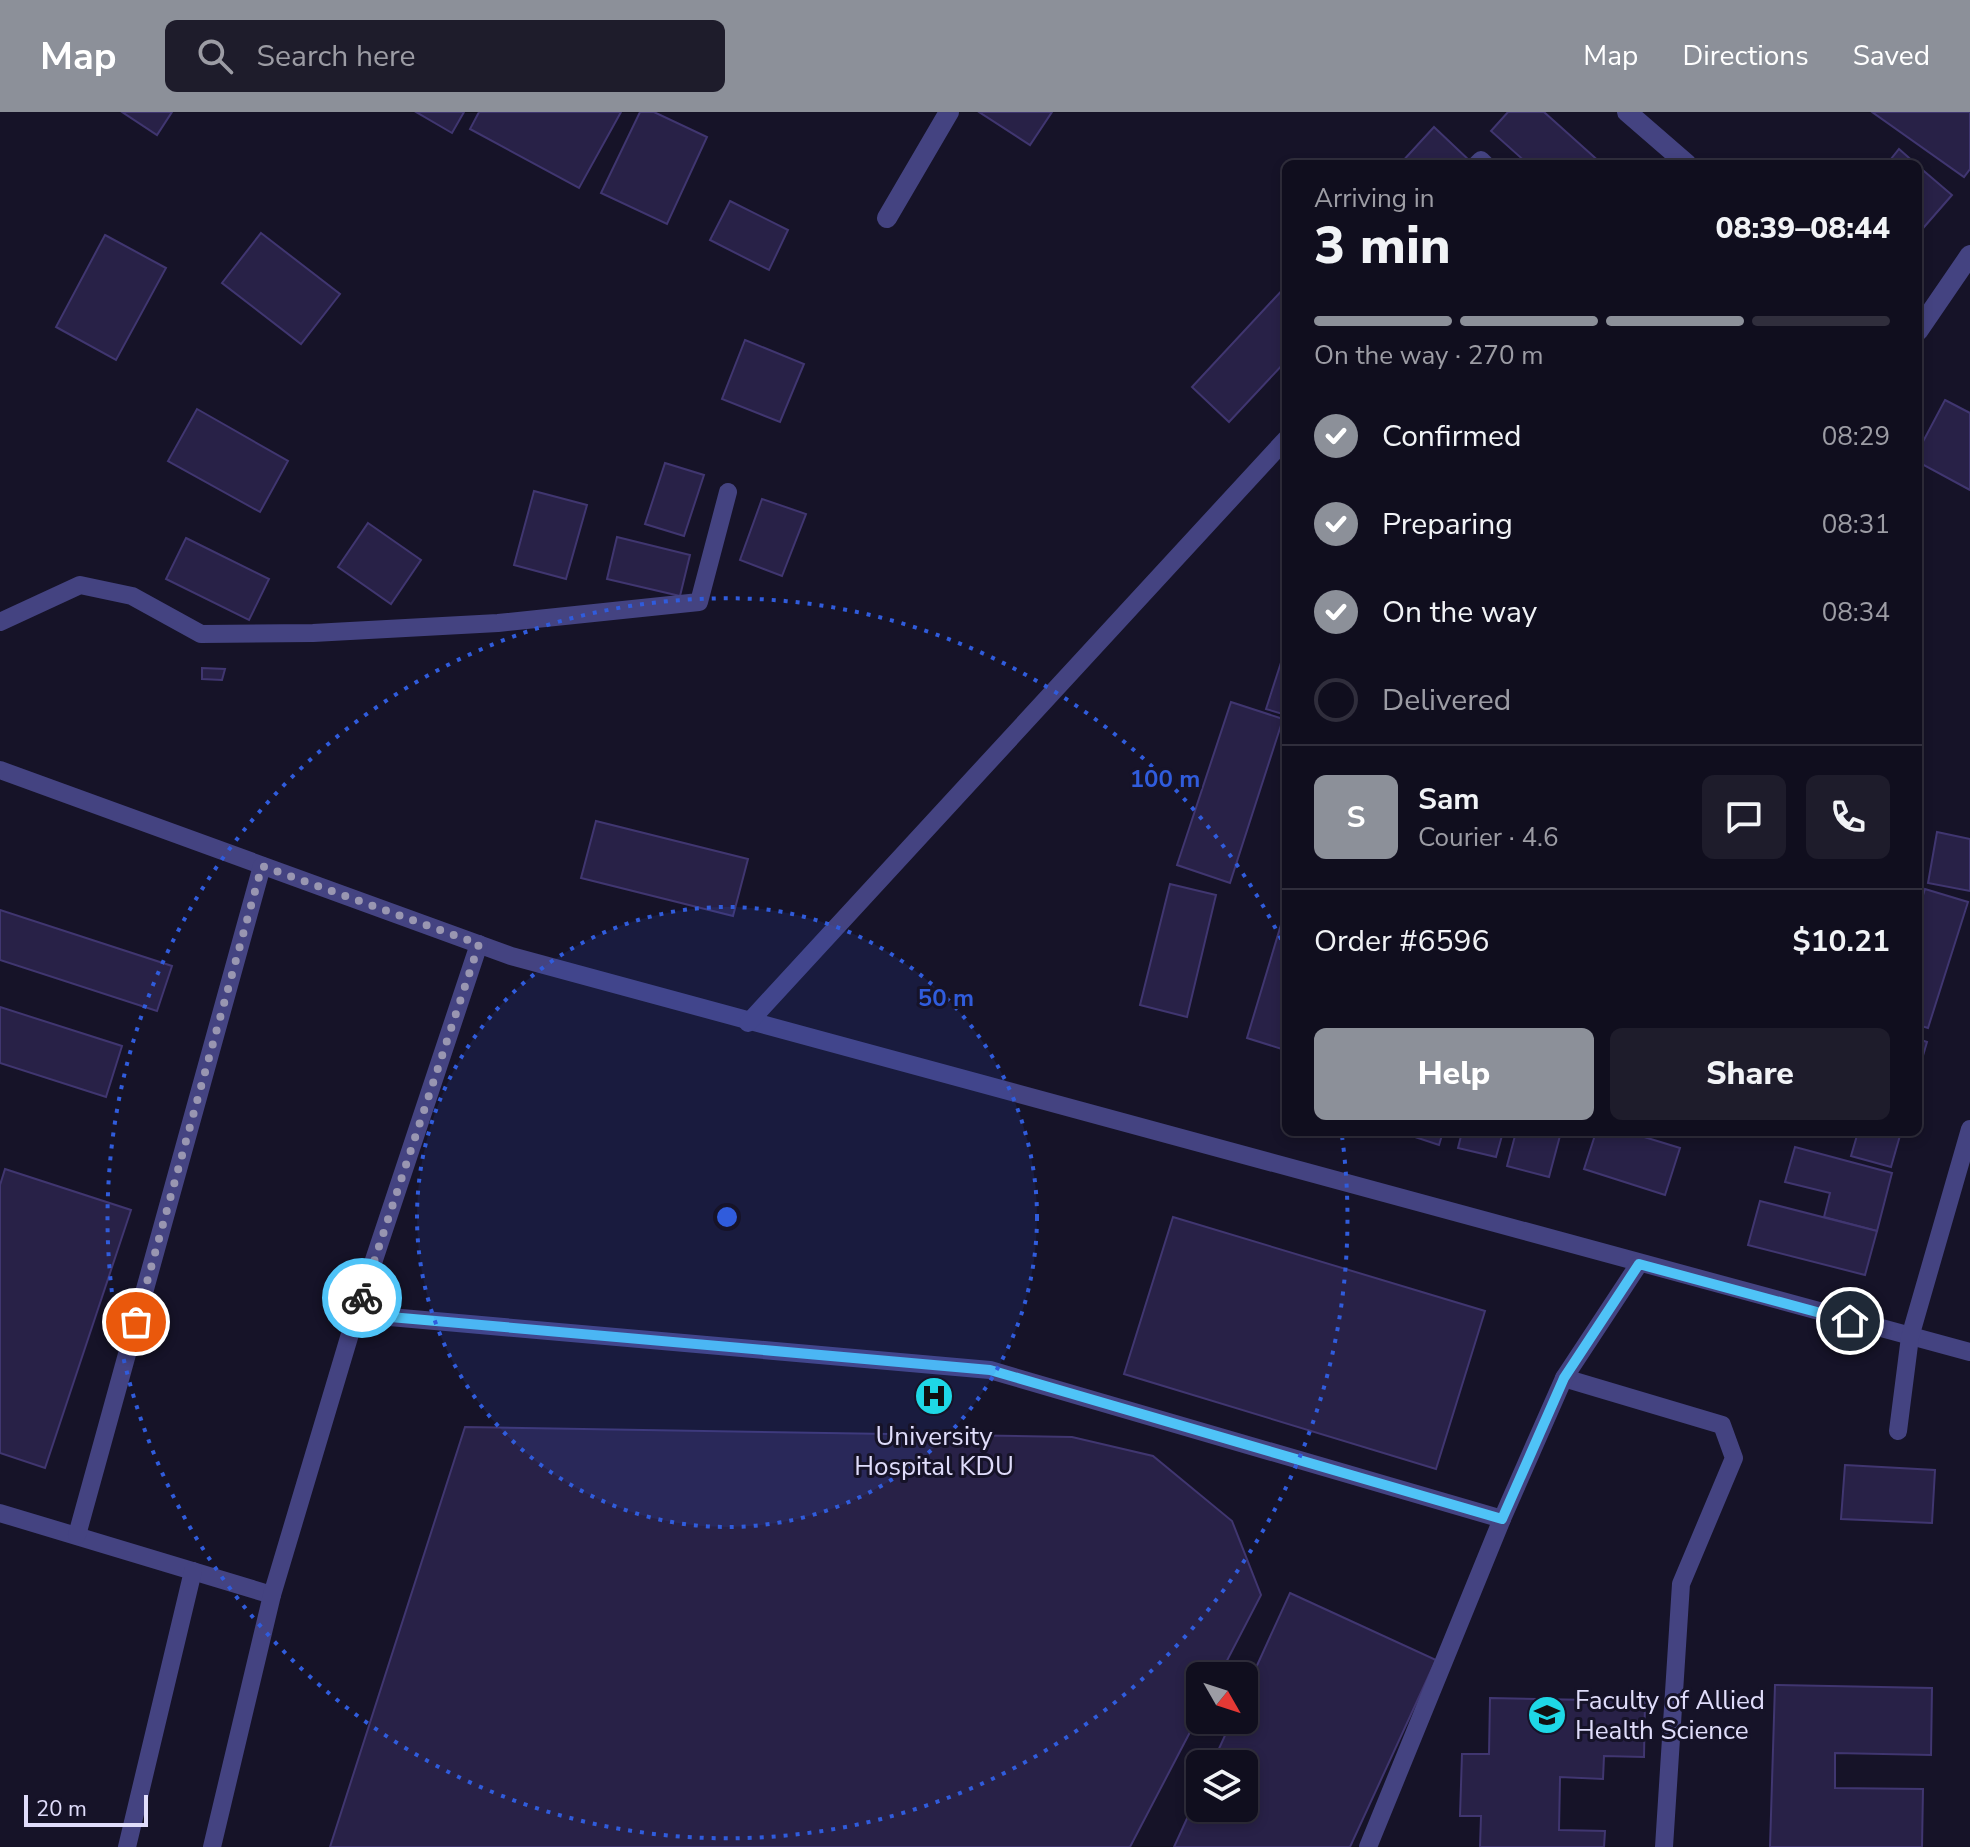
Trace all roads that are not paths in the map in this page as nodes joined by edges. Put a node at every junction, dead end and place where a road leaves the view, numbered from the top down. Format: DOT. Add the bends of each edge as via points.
graph roads {
  1 [pos="949,112"];
  2 [pos="1627,112"];
  3 [pos="1682,160"];
  4 [pos="887,218"];
  5 [pos="1970,255"];
  6 [pos="1922,325"];
  7 [pos="1282,443"];
  8 [pos="728,492"];
  9 [pos="0,622"];
  10 [pos="0,770"];
  11 [pos="262,866"];
  12 [pos="479,944"];
  13 [pos="748,1023"];
  14 [pos="1970,1129"];
  15 [pos="1639,1264"];
  16 [pos="356,1314"];
  17 [pos="1910,1337"];
  18 [pos="1970,1352"];
  19 [pos="1564,1378"];
  20 [pos="1898,1431"];
  21 [pos="0,1513"];
  22 [pos="1502,1519"];
  23 [pos="77,1535"];
  24 [pos="193,1571"];
  25 [pos="272,1595"];
  26 [pos="127,1847"];
  27 [pos="212,1847"];
  28 [pos="1368,1847"];
  29 [pos="1664,1847"];
  1 -- 4 [label="street"];
  2 -- 3 [label="street"];
  5 -- 6 [label="street"];
  7 -- 13 [label="lane"];
  8 -- 9 [label="lane" via="699,602 498,623 201,634 132,596 80,585"];
  10 -- 11 [label="lane"];
  11 -- 12 [label="lane"];
  11 -- 23 [label="lane"];
  12 -- 13 [label="lane"];
  12 -- 16 [label="lane"];
  13 -- 15 [label="lane"];
  14 -- 17 [label="lane"];
  15 -- 17 [label="lane"];
  15 -- 19 [label="lane"];
  16 -- 22 [label="lane" via="990,1370"];
  16 -- 25 [label="lane"];
  17 -- 18 [label="lane"];
  17 -- 20 [label="lane"];
  19 -- 22 [label="lane"];
  19 -- 29 [label="lane" via="1722,1425 1734,1458 1681,1584"];
  21 -- 23 [label="lane"];
  22 -- 28 [label="lane"];
  23 -- 24 [label="lane"];
  24 -- 25 [label="lane"];
  24 -- 26 [label="lane"];
  25 -- 27 [label="lane"];
}
